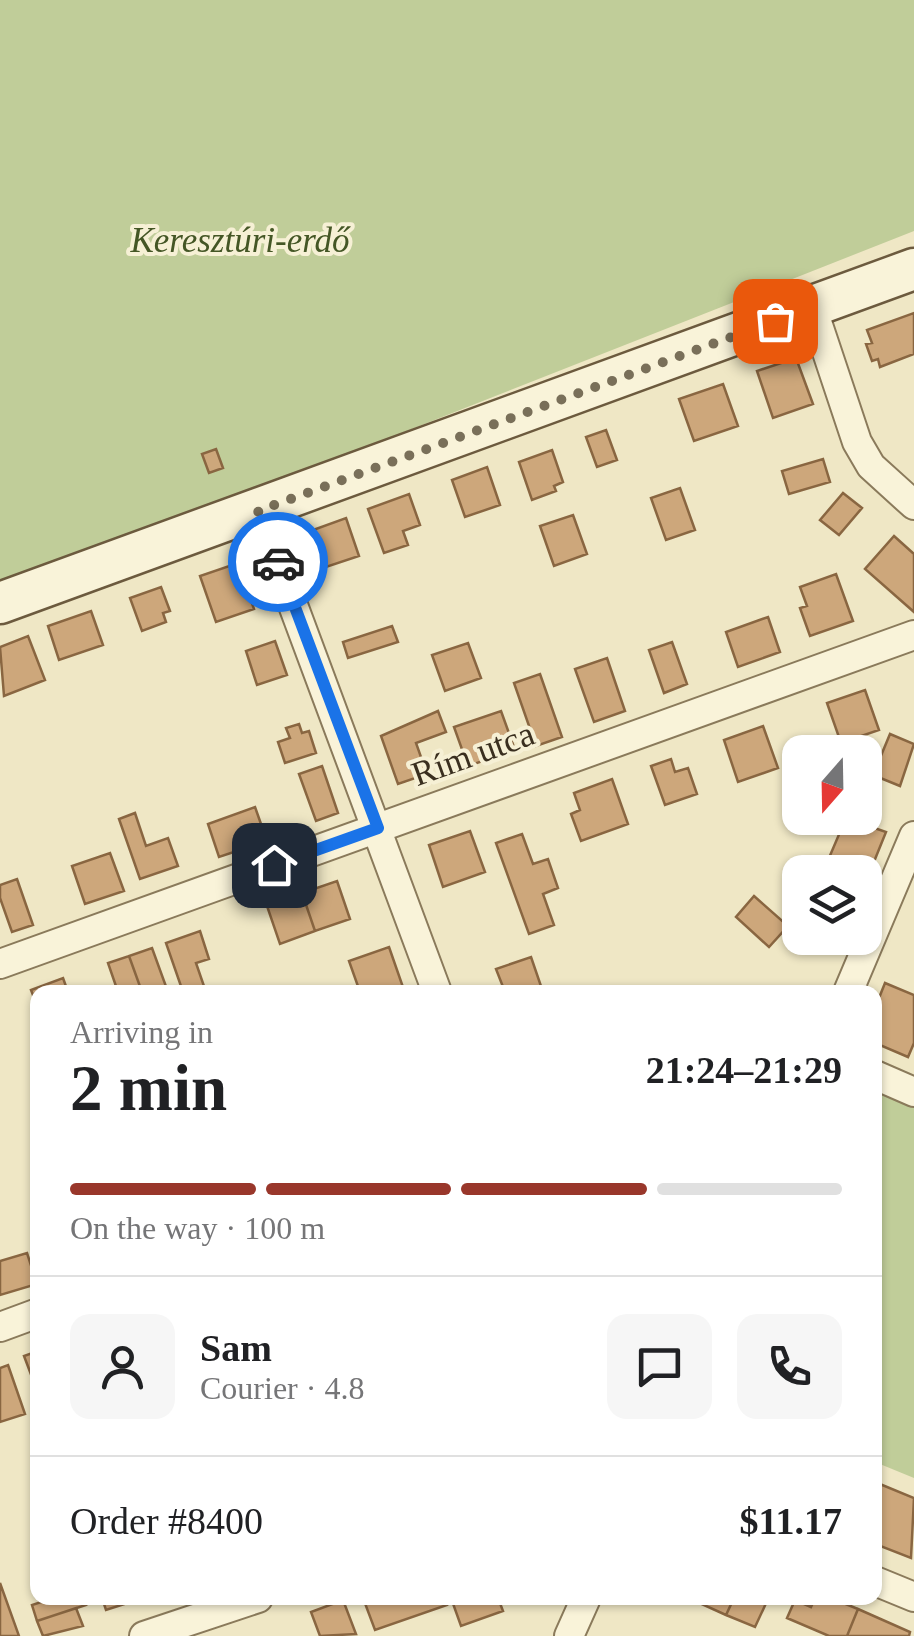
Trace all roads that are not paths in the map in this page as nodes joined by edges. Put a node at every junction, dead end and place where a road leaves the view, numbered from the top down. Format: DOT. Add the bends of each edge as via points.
graph roads {
  1 [pos="914,269"];
  2 [pos="812,307"];
  3 [pos="914,505"];
  4 [pos="258,511"];
  5 [pos="0,603"];
  6 [pos="914,635"];
  7 [pos="378,828"];
  8 [pos="914,836"];
  9 [pos="0,964"];
  10 [pos="435,985"];
  11 [pos="851,985"];
  12 [pos="882,1078"];
  13 [pos="914,1092"];
  14 [pos="30,1316"];
  15 [pos="0,1326"];
  16 [pos="882,1583"];
  17 [pos="914,1597"];
  18 [pos="237,1605"];
  19 [pos="583,1605"];
  20 [pos="144,1636"];
  21 [pos="570,1636"];
  1 -- 2 [label="main road"];
  2 -- 3 [label="street" via="857,442 871,466"];
  2 -- 4 [label="main road"];
  4 -- 5 [label="main road"];
  4 -- 7 [label="street"];
  6 -- 7 [label="street, Rím utca"];
  7 -- 9 [label="street, Rím utca"];
  7 -- 10 [label="street"];
  8 -- 11 [label="street"];
  12 -- 13 [label="street"];
  14 -- 15 [label="street"];
  16 -- 17 [label="street"];
  18 -- 20 [label="street"];
  19 -- 21 [label="street"];
}
